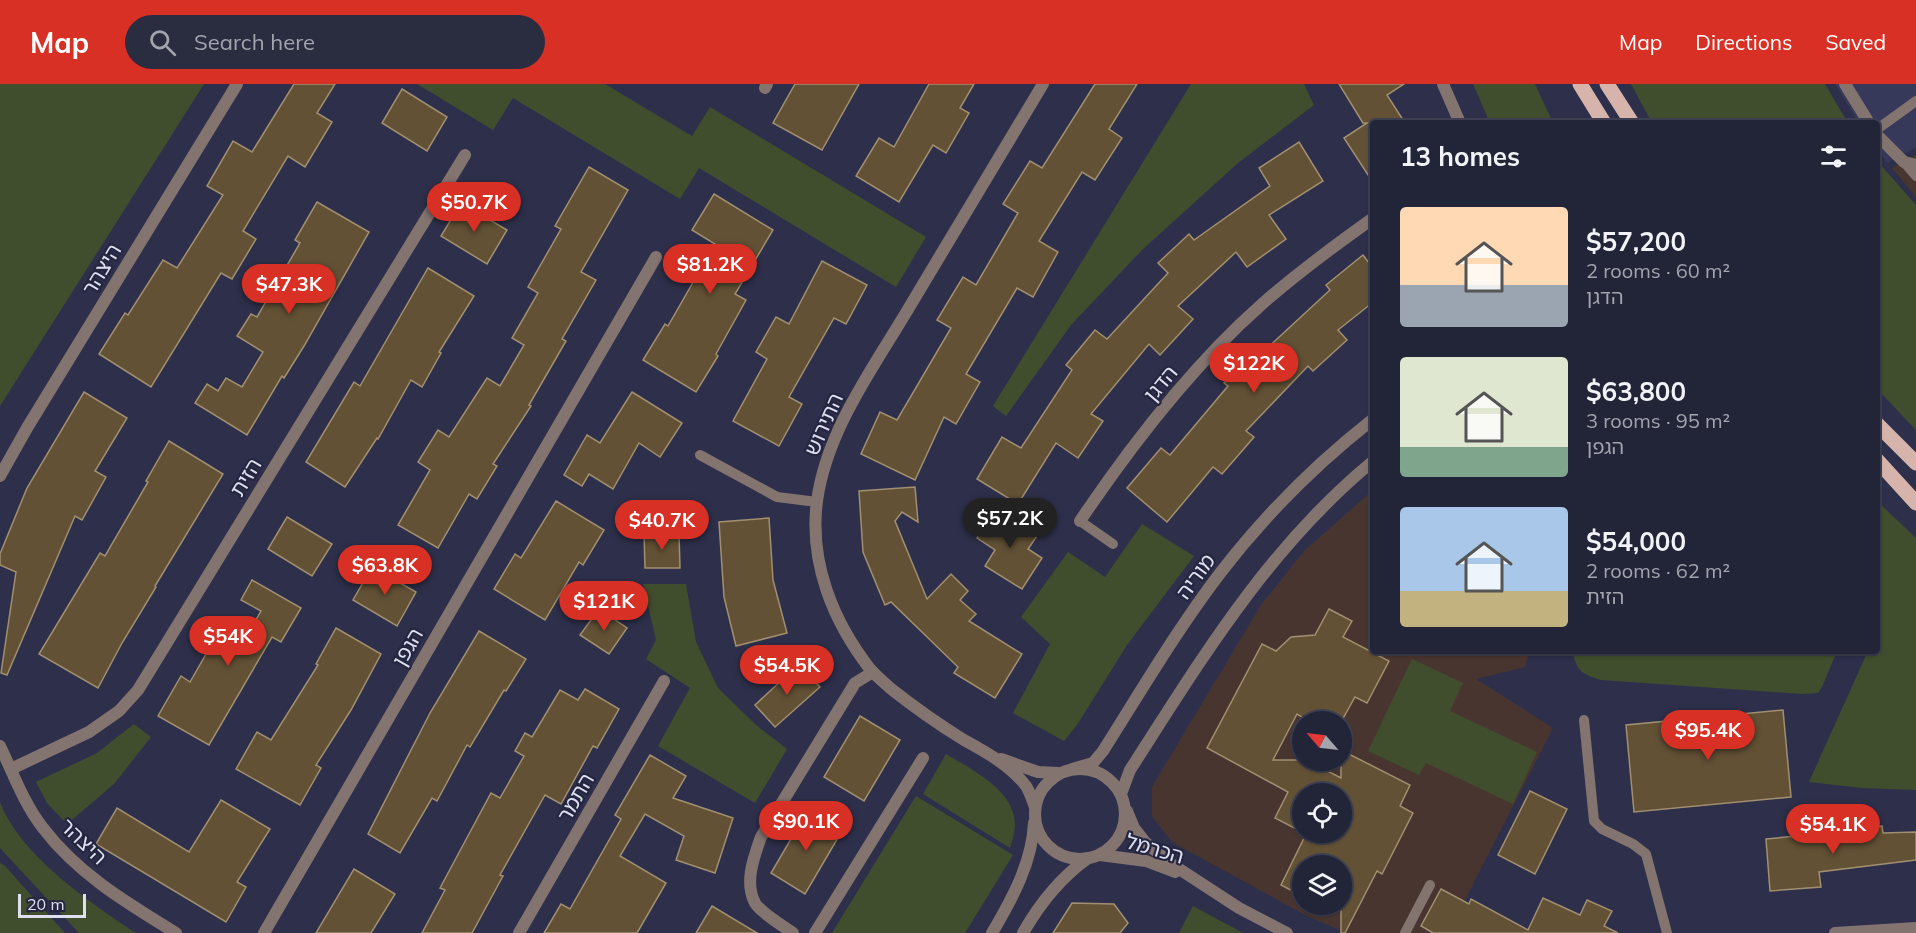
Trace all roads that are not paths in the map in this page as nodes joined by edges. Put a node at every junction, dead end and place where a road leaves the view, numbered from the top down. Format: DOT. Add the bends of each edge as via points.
graph roads {
  1 [pos="237,84"];
  2 [pos="1043,84"];
  3 [pos="1443,84"];
  4 [pos="1580,84"];
  5 [pos="1608,84"];
  6 [pos="1845,84"];
  7 [pos="1916,101"];
  8 [pos="1459,120"];
  9 [pos="1602,120"];
  10 [pos="1630,120"];
  11 [pos="1867,120"];
  12 [pos="1880,129"];
  13 [pos="1880,136"];
  14 [pos="465,155"];
  15 [pos="1910,163"];
  16 [pos="1916,176"];
  17 [pos="1370,220"];
  18 [pos="656,257"];
  19 [pos="1370,422"];
  20 [pos="1880,427"];
  21 [pos="699,455"];
  22 [pos="1880,463"];
  23 [pos="1916,463"];
  24 [pos="1370,464"];
  25 [pos="0,476"];
  26 [pos="817,502"];
  27 [pos="1916,503"];
  28 [pos="1080,521"];
  29 [pos="1113,544"];
  30 [pos="873,672"];
  31 [pos="664,681"];
  32 [pos="1584,720"];
  33 [pos="0,746"];
  34 [pos="991,755"];
  35 [pos="923,758"];
  36 [pos="11,769"];
  37 [pos="1072,769"];
  38 [pos="1058,774"];
  39 [pos="1121,794"];
  40 [pos="1125,807"];
  41 [pos="1035,813"];
  42 [pos="1094,856"];
  43 [pos="1198,882"];
  44 [pos="1430,885"];
  45 [pos="1916,928"];
  46 [pos="176,933"];
  47 [pos="264,933"];
  48 [pos="519,933"];
  49 [pos="793,933"];
  50 [pos="815,933"];
  51 [pos="992,933"];
  52 [pos="1023,933"];
  53 [pos="1287,933"];
  54 [pos="1406,933"];
  55 [pos="1667,933"];
  56 [pos="1835,933"];
  1 -- 25 [label="street, היצהר"];
  2 -- 26 [label="street, התירוש" via="849,407 824,467"];
  3 -- 8 [label="street"];
  4 -- 9 [label="main road"];
  5 -- 10 [label="main road"];
  6 -- 11 [label="street"];
  7 -- 12 [label="lane"];
  13 -- 15 [label="street"];
  14 -- 36 [label="street, הזית" via="138,690 119,711 89,732"];
  15 -- 16 [label="lane"];
  17 -- 28 [label="street, הדגן" via="1259,306 1204,361 1140,438"];
  18 -- 47 [label="street, הגפן"];
  19 -- 37 [label="street, מוריה" via="1316,468 1249,538 1186,621 1103,751 1093,763"];
  20 -- 23 [label="main road"];
  21 -- 26 [label="lane" via="777,496"];
  22 -- 27 [label="main road"];
  24 -- 39 [label="street" via="1295,537 1248,593 1130,770"];
  26 -- 30 [label="street, התירוש" via="816,537 823,580 851,644"];
  28 -- 29 [label="lane"];
  30 -- 34 [label="street, התירוש" via="942,727"];
  30 -- 49 [label="street" via="855,683 761,837 755,855 750,885 756,904"];
  31 -- 48 [label="street, התמר"];
  32 -- 55 [label="lane" via="1594,821 1646,854"];
  33 -- 36 [label="street, היצהר"];
  34 -- 38 [label="street, התירוש" via="1038,772"];
  34 -- 41 [label="street, התירוש" via="1026,786"];
  35 -- 50 [label="street"];
  36 -- 46 [label="street, היצהר" via="42,827 71,860 108,890"];
  37 -- 38 [label="street"];
  37 -- 39 [label="street" via="1101,772"];
  38 -- 41 [label="street" via="1038,795"];
  39 -- 40 [label="street"];
  40 -- 42 [label="street" via="1121,834 1113,845"];
  40 -- 43 [label="street, הכרמל" via="1145,842"];
  41 -- 42 [label="street" via="1037,830 1050,849 1069,858"];
  41 -- 51 [label="street" via="1028,860"];
  42 -- 43 [label="street, הכרמל" via="1146,861"];
  42 -- 52 [label="street" via="1071,870 1054,888"];
  43 -- 53 [label="street, הכרמל"];
  44 -- 54 [label="lane"];
  45 -- 56 [label="street"];
}
